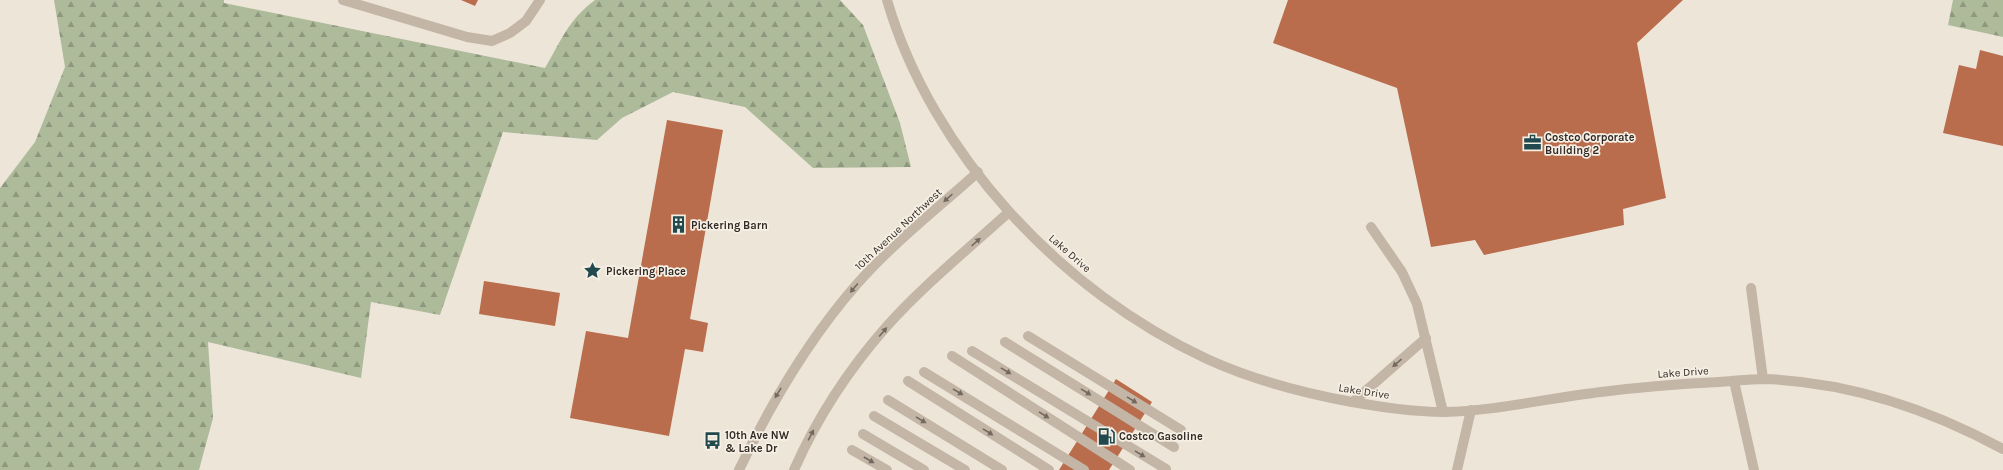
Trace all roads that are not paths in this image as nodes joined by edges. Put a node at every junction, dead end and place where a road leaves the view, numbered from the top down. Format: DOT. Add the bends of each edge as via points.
graph roads {
  1 [pos="343,0"];
  2 [pos="540,0"];
  3 [pos="887,0"];
  4 [pos="978,172"];
  5 [pos="1009,212"];
  6 [pos="1371,227"];
  7 [pos="1751,288"];
  8 [pos="1028,336"];
  9 [pos="1426,338"];
  10 [pos="1005,342"];
  11 [pos="972,351"];
  12 [pos="952,356"];
  13 [pos="924,372"];
  14 [pos="1763,379"];
  15 [pos="908,381"];
  16 [pos="1734,381"];
  17 [pos="888,400"];
  18 [pos="1353,402"];
  19 [pos="1471,410"];
  20 [pos="1443,412"];
  21 [pos="874,416"];
  22 [pos="1181,430"];
  23 [pos="863,434"];
  24 [pos="1174,447"];
  25 [pos="2003,449"];
  26 [pos="852,450"];
  27 [pos="1166,469"];
  28 [pos="739,470"];
  29 [pos="794,470"];
  30 [pos="887,470"];
  31 [pos="924,470"];
  32 [pos="966,470"];
  33 [pos="1002,470"];
  34 [pos="1049,470"];
  35 [pos="1084,470"];
  36 [pos="1130,470"];
  37 [pos="1457,470"];
  38 [pos="1754,470"];
  1 -- 2 [label="street" via="467,37 492,41 510,33 526,21"];
  3 -- 4 [label="street, Lake Drive" via="896,31 912,66 940,117"];
  4 -- 5 [label="street, Lake Drive"];
  4 -- 28 [label="street, 10th Avenue Northwest, one-way" via="892,248 834,311 795,365 759,426"];
  5 -- 18 [label="street, Lake Drive" via="1077,276 1124,312 1169,340 1208,360 1251,376"];
  29 -- 5 [label="street, one-way" via="824,412 868,350 909,304"];
  6 -- 9 [label="street" via="1402,272 1417,304"];
  7 -- 14 [label="street"];
  8 -- 22 [label="street, one-way"];
  9 -- 18 [label="street, one-way"];
  9 -- 20 [label="street"];
  10 -- 24 [label="street, one-way"];
  11 -- 27 [label="street, one-way"];
  12 -- 36 [label="street, one-way"];
  13 -- 35 [label="street, one-way"];
  14 -- 16 [label="street, Lake Drive"];
  14 -- 25 [label="street, Lake Drive" via="1808,383 1876,396 1935,416"];
  15 -- 34 [label="street, one-way"];
  16 -- 19 [label="street, Lake Drive" via="1672,384 1599,392"];
  16 -- 38 [label="street"];
  17 -- 33 [label="street, one-way"];
  18 -- 20 [label="street, Lake Drive"];
  19 -- 20 [label="street, Lake Drive"];
  19 -- 37 [label="street"];
  21 -- 32 [label="street"];
  23 -- 31 [label="street"];
  26 -- 30 [label="street, one-way"];
}
